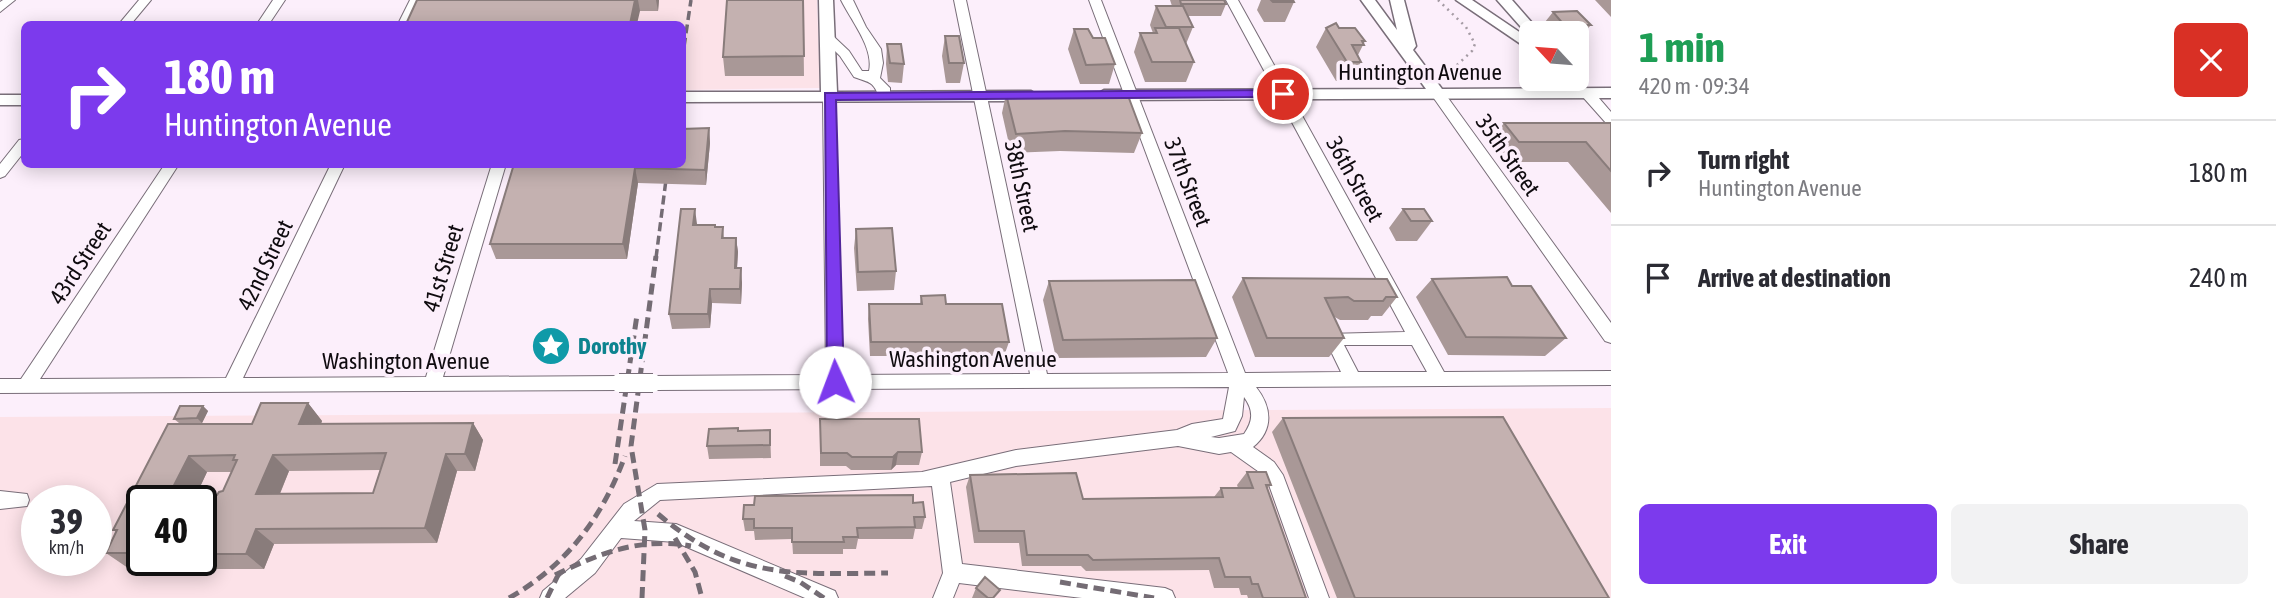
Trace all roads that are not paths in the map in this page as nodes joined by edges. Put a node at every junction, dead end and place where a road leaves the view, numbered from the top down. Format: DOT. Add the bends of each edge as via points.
graph roads {
  1 [pos="9,0"];
  2 [pos="145,0"];
  3 [pos="279,0"];
  4 [pos="416,0"];
  5 [pos="826,0"];
  6 [pos="847,0"];
  7 [pos="960,0"];
  8 [pos="1096,0"];
  9 [pos="1232,0"];
  10 [pos="1368,0"];
  11 [pos="1397,0"];
  12 [pos="1463,0"];
  13 [pos="1504,0"];
  14 [pos="0,9"];
  15 [pos="128,21"];
  16 [pos="265,21"];
  17 [pos="406,21"];
  18 [pos="1523,21"];
  19 [pos="827,31"];
  20 [pos="1519,39"];
  21 [pos="1414,61"];
  22 [pos="874,74"];
  23 [pos="1439,87"];
  24 [pos="1519,90"];
  25 [pos="1587,93"];
  26 [pos="1611,93"];
  27 [pos="1283,94"];
  28 [pos="1504,94"];
  29 [pos="1093,95"];
  30 [pos="1131,95"];
  31 [pos="830,96"];
  32 [pos="885,96"];
  33 [pos="980,96"];
  34 [pos="1043,96"];
  35 [pos="688,97"];
  36 [pos="0,100"];
  37 [pos="21,100"];
  38 [pos="1611,120"];
  39 [pos="21,147"];
  40 [pos="169,168"];
  41 [pos="336,168"];
  42 [pos="498,168"];
  43 [pos="0,173"];
  44 [pos="1611,336"];
  45 [pos="1417,338"];
  46 [pos="1611,378"];
  47 [pos="1439,379"];
  48 [pos="1239,380"];
  49 [pos="1353,380"];
  50 [pos="1040,381"];
  51 [pos="835,382"];
  52 [pos="432,384"];
  53 [pos="231,385"];
  54 [pos="0,386"];
  55 [pos="26,386"];
  56 [pos="1178,438"];
  57 [pos="1235,445"];
  58 [pos="940,476"];
  59 [pos="0,500"];
  60 [pos="20,500"];
  61 [pos="617,529"];
  62 [pos="953,573"];
  63 [pos="946,597"];
  64 [pos="550,598"];
  65 [pos="828,598"];
  66 [pos="1165,598"];
  67 [pos="1319,598"];
  1 -- 14 [label="street"];
  2 -- 15 [label="street"];
  3 -- 16 [label="street"];
  4 -- 17 [label="street"];
  5 -- 19 [label="main road"];
  6 -- 22 [label="street" via="874,48"];
  7 -- 33 [label="street, 38th Street"];
  8 -- 30 [label="street, 37th Street"];
  9 -- 27 [label="street, 36th Street"];
  10 -- 21 [label="main road, 35th Street"];
  11 -- 21 [label="main road"];
  12 -- 20 [label="main road"];
  13 -- 18 [label="main road"];
  19 -- 22 [label="street" via="858,74"];
  19 -- 31 [label="main road"];
  21 -- 23 [label="main road, 35th Street"];
  22 -- 32 [label="street"];
  23 -- 27 [label="main road, Huntington Avenue"];
  23 -- 28 [label="main road, Huntington Avenue"];
  23 -- 44 [label="street, 35th Street"];
  24 -- 28 [label="main road"];
  25 -- 26 [label="main road, Huntington Avenue"];
  25 -- 28 [label="main road, Huntington Avenue"];
  25 -- 38 [label="street"];
  27 -- 30 [label="main road, Huntington Avenue"];
  27 -- 45 [label="street, 36th Street"];
  29 -- 30 [label="main road, Huntington Avenue"];
  30 -- 48 [label="street, 37th Street"];
  31 -- 32 [label="main road"];
  31 -- 35 [label="main road"];
  31 -- 51 [label="street"];
  32 -- 33 [label="main road"];
  33 -- 34 [label="main road"];
  33 -- 50 [label="street, 38th Street"];
  36 -- 37 [label="main road"];
  39 -- 43 [label="street"];
  40 -- 55 [label="street, 43rd Street"];
  41 -- 53 [label="street, 42nd Street"];
  42 -- 52 [label="street, 41st Street"];
  45 -- 47 [label="street, 36th Street"];
  45 -- 49 [label="street" via="1333,339"];
  46 -- 47 [label="street, Washington Avenue"];
  47 -- 49 [label="street, Washington Avenue"];
  48 -- 49 [label="street, Washington Avenue"];
  48 -- 50 [label="street, Washington Avenue"];
  48 -- 56 [label="street" via="1228,426"];
  48 -- 57 [label="street" via="1257,400 1261,419 1249,442"];
  50 -- 51 [label="street, Washington Avenue"];
  51 -- 52 [label="street, Washington Avenue, bridge"];
  52 -- 53 [label="street, Washington Avenue"];
  53 -- 55 [label="street, Washington Avenue"];
  54 -- 55 [label="street, Washington Avenue"];
  56 -- 57 [label="street"];
  56 -- 58 [label="street" via="1016,458"];
  57 -- 67 [label="street" via="1268,468 1277,481"];
  58 -- 61 [label="street" via="657,492 631,510"];
  58 -- 62 [label="street"];
  59 -- 60 [label="street"];
  61 -- 64 [label="street" via="588,566"];
  61 -- 65 [label="street" via="676,533"];
  62 -- 63 [label="street"];
  62 -- 66 [label="street"];
}
